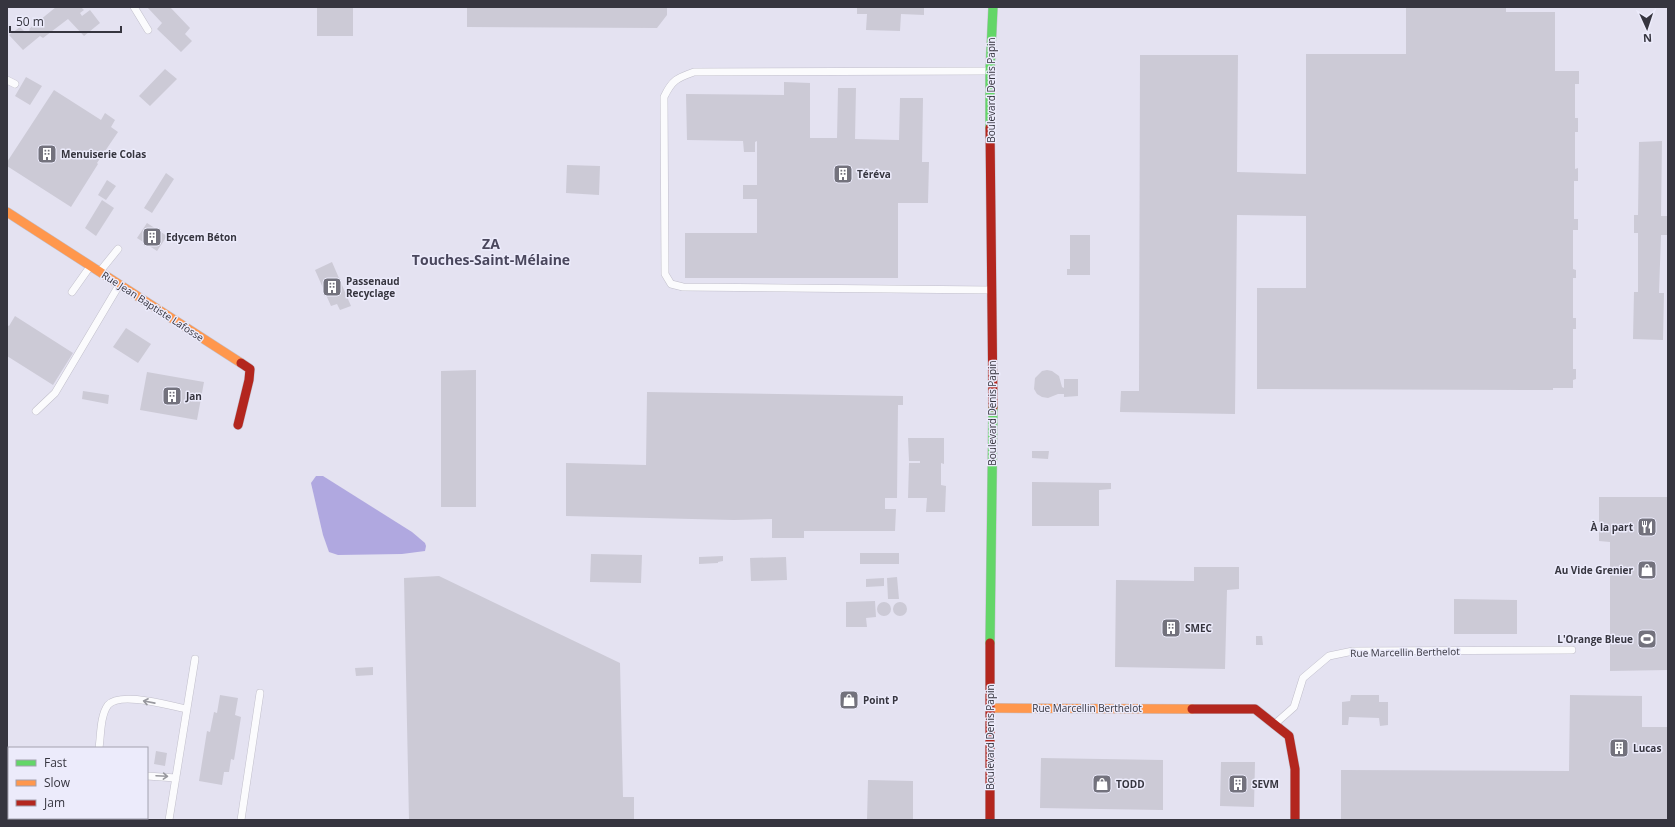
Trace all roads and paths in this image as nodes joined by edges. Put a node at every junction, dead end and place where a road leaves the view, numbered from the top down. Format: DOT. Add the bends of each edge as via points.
graph roads {
  1 [pos="134,7"];
  2 [pos="993,7"];
  3 [pos="148,30"];
  4 [pos="990,71"];
  5 [pos="7,80"];
  6 [pos="15,84"];
  7 [pos="7,212"];
  8 [pos="118,249"];
  9 [pos="90,266"];
  10 [pos="100,272"];
  11 [pos="120,285"];
  12 [pos="991,290"];
  13 [pos="72,292"];
  14 [pos="36,411"];
  15 [pos="238,425"];
  16 [pos="1572,650"];
  17 [pos="195,659"];
  18 [pos="260,693"];
  19 [pos="990,708"];
  20 [pos="187,709"];
  21 [pos="1275,725"];
  22 [pos="100,747"];
  23 [pos="148,776"];
  24 [pos="176,778"];
  25 [pos="169,820"];
  26 [pos="241,820"];
  27 [pos="990,820"];
  28 [pos="1295,820"];
  1 -- 3 [label="lane"];
  2 -- 4 [label="street, Boulevard Denis Papin"];
  4 -- 12 [label="street, Boulevard Denis Papin"];
  4 -- 12 [label="lane" via="694,72 670,84 664,97 665,274 671,284 683,287"];
  5 -- 6 [label="lane"];
  7 -- 9 [label="street, Rue Jean Baptiste Lafosse"];
  8 -- 10 [label="lane"];
  9 -- 10 [label="street, Rue Jean Baptiste Lafosse"];
  9 -- 13 [label="lane"];
  10 -- 11 [label="street, Rue Jean Baptiste Lafosse"];
  11 -- 14 [label="lane" via="55,393"];
  11 -- 15 [label="street, Rue Jean Baptiste Lafosse" via="250,369 250,380"];
  12 -- 19 [label="street, Boulevard Denis Papin" via="993,414"];
  16 -- 21 [label="lane, Rue Marcellin Berthelot" via="1353,651 1330,656 1303,678 1294,707"];
  17 -- 20 [label="lane"];
  18 -- 26 [label="lane"];
  19 -- 21 [label="street, Rue Marcellin Berthelot" via="1255,709"];
  19 -- 27 [label="street, Boulevard Denis Papin"];
  20 -- 22 [label="lane, one-way" via="132,699 118,699 109,704 104,713"];
  20 -- 24 [label="lane"];
  21 -- 28 [label="street, Rue Marcellin Berthelot" via="1289,736 1295,769"];
  23 -- 24 [label="lane, one-way"];
  24 -- 25 [label="lane"];
}
